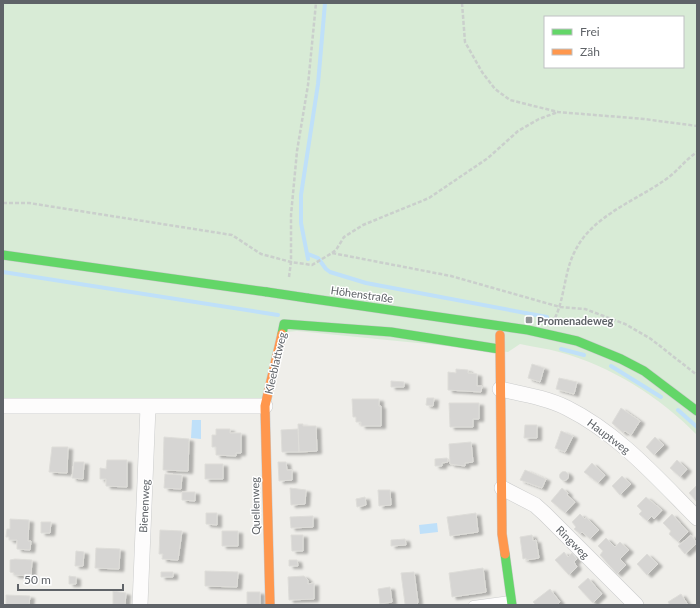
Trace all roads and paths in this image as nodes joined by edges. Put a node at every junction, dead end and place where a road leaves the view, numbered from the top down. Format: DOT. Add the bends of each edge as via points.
graph roads {
  1 [pos="316,3"];
  2 [pos="462,3"];
  3 [pos="558,112"];
  4 [pos="697,126"];
  5 [pos="697,152"];
  6 [pos="3,204"];
  7 [pos="332,253"];
  8 [pos="3,255"];
  9 [pos="291,262"];
  10 [pos="289,282"];
  11 [pos="560,307"];
  12 [pos="500,326"];
  13 [pos="548,334"];
  14 [pos="499,349"];
  15 [pos="697,375"];
  16 [pos="500,389"];
  17 [pos="3,406"];
  18 [pos="265,406"];
  19 [pos="148,407"];
  20 [pos="697,411"];
  21 [pos="502,488"];
  22 [pos="697,518"];
  23 [pos="511,602"];
  24 [pos="140,605"];
  25 [pos="270,605"];
  26 [pos="473,605"];
  27 [pos="636,605"];
  1 -- 9 [label="path" via="308,85 297,151 291,215"];
  2 -- 3 [label="path" via="465,42 495,89 510,100"];
  3 -- 4 [label="path"];
  3 -- 7 [label="path" via="518,131 488,158 429,198 363,225 344,237"];
  5 -- 11 [label="path" via="666,180 595,225 583,238 574,252"];
  6 -- 9 [label="path" via="29,203 232,235 261,254"];
  7 -- 9 [label="path" via="312,265"];
  7 -- 11 [label="path" via="451,276"];
  8 -- 12 [label="street, Höhenstraße, bridge"];
  9 -- 10 [label="path"];
  11 -- 13 [label="path"];
  11 -- 15 [label="path" via="585,309 625,324 651,339"];
  12 -- 13 [label="street, Höhenstraße"];
  12 -- 14 [label="street"];
  13 -- 20 [label="street, Höhenstraße" via="577,341 621,359 664,385"];
  14 -- 16 [label="street"];
  14 -- 18 [label="street, Kleeblattweg" via="391,332 284,324"];
  16 -- 21 [label="street"];
  16 -- 22 [label="street, Hauptweg" via="566,408 594,423 624,445"];
  17 -- 19 [label="street, Kleeblattweg"];
  18 -- 19 [label="street, Kleeblattweg"];
  18 -- 25 [label="street, Quellenweg"];
  19 -- 24 [label="street, Bienenweg"];
  21 -- 23 [label="street" via="502,534"];
  21 -- 27 [label="street, Ringweg" via="540,510"];
  23 -- 26 [label="lane"];
}
